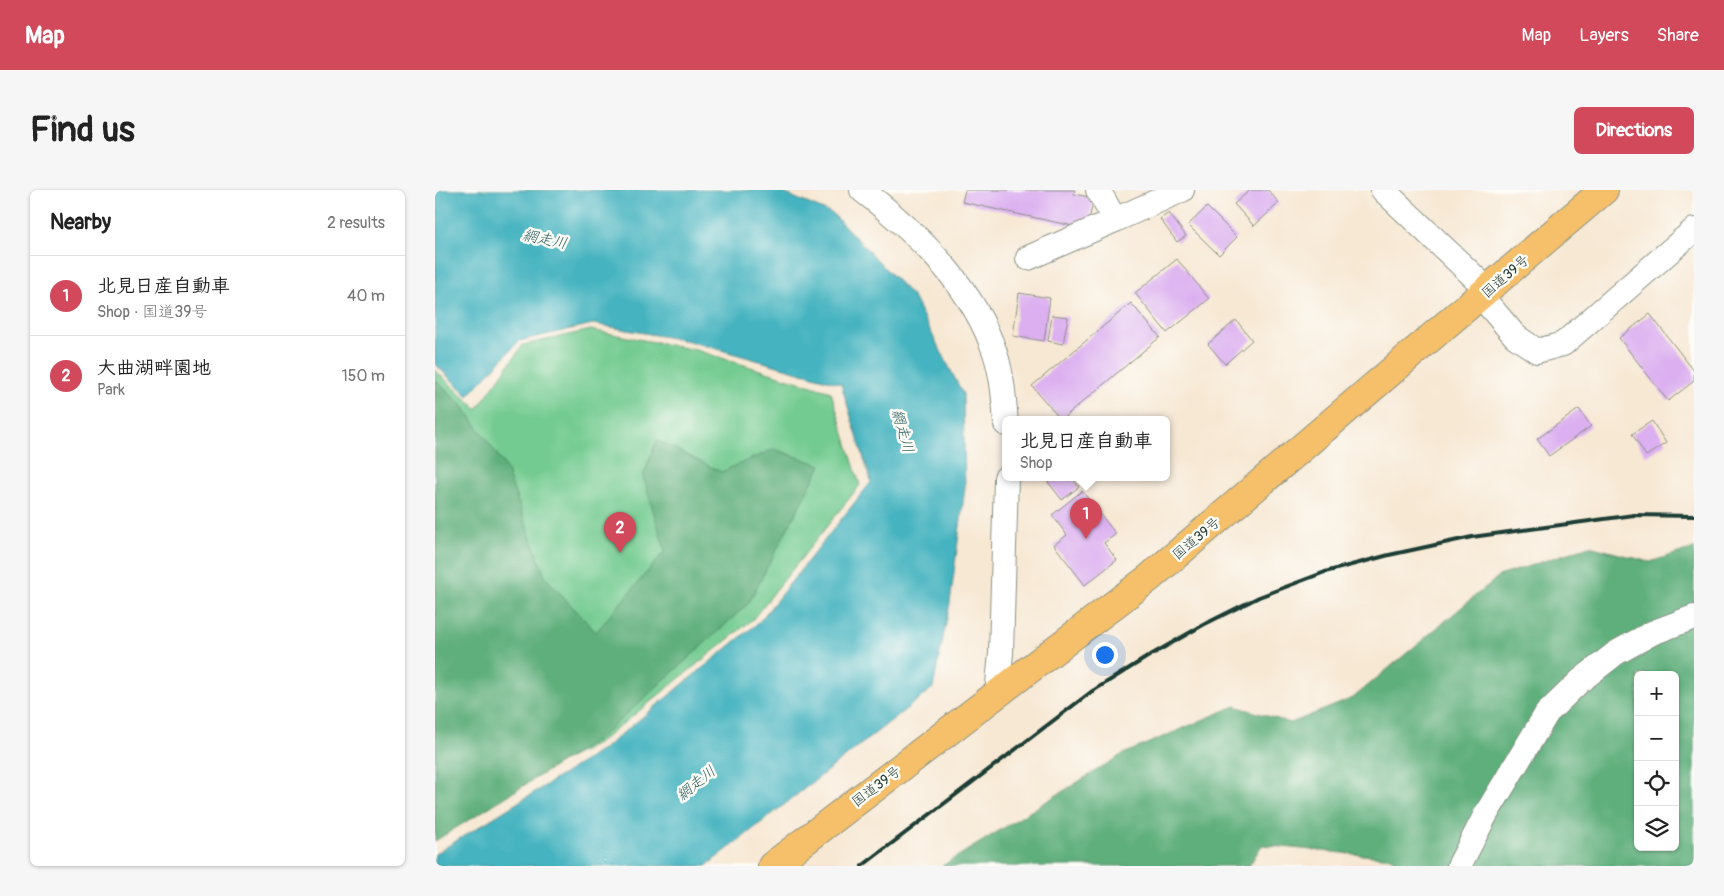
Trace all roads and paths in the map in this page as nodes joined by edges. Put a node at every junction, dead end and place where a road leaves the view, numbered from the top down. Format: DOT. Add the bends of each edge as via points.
graph roads {
  1 [pos="862,190"];
  2 [pos="1098,190"];
  3 [pos="1182,190"];
  4 [pos="1383,190"];
  5 [pos="1604,190"];
  6 [pos="1115,220"];
  7 [pos="1694,230"];
  8 [pos="1028,258"];
  9 [pos="1485,293"];
  10 [pos="1005,416"];
  11 [pos="1007,481"];
  12 [pos="1694,617"];
  13 [pos="997,694"];
  14 [pos="772,866"];
  15 [pos="1459,866"];
  1 -- 10 [label="street" via="901,221 972,303 992,342 1003,386"];
  2 -- 6 [label="street"];
  3 -- 6 [label="street"];
  4 -- 9 [label="street"];
  5 -- 9 [label="highway, 国道39号"];
  6 -- 8 [label="street"];
  7 -- 9 [label="street" via="1563,344 1537,351 1515,336"];
  9 -- 13 [label="highway, 国道39号" via="1149,578"];
  11 -- 13 [label="street"];
  12 -- 15 [label="street" via="1652,633 1616,654 1580,681 1547,713 1486,814"];
  13 -- 14 [label="highway, 国道39号"];
}
